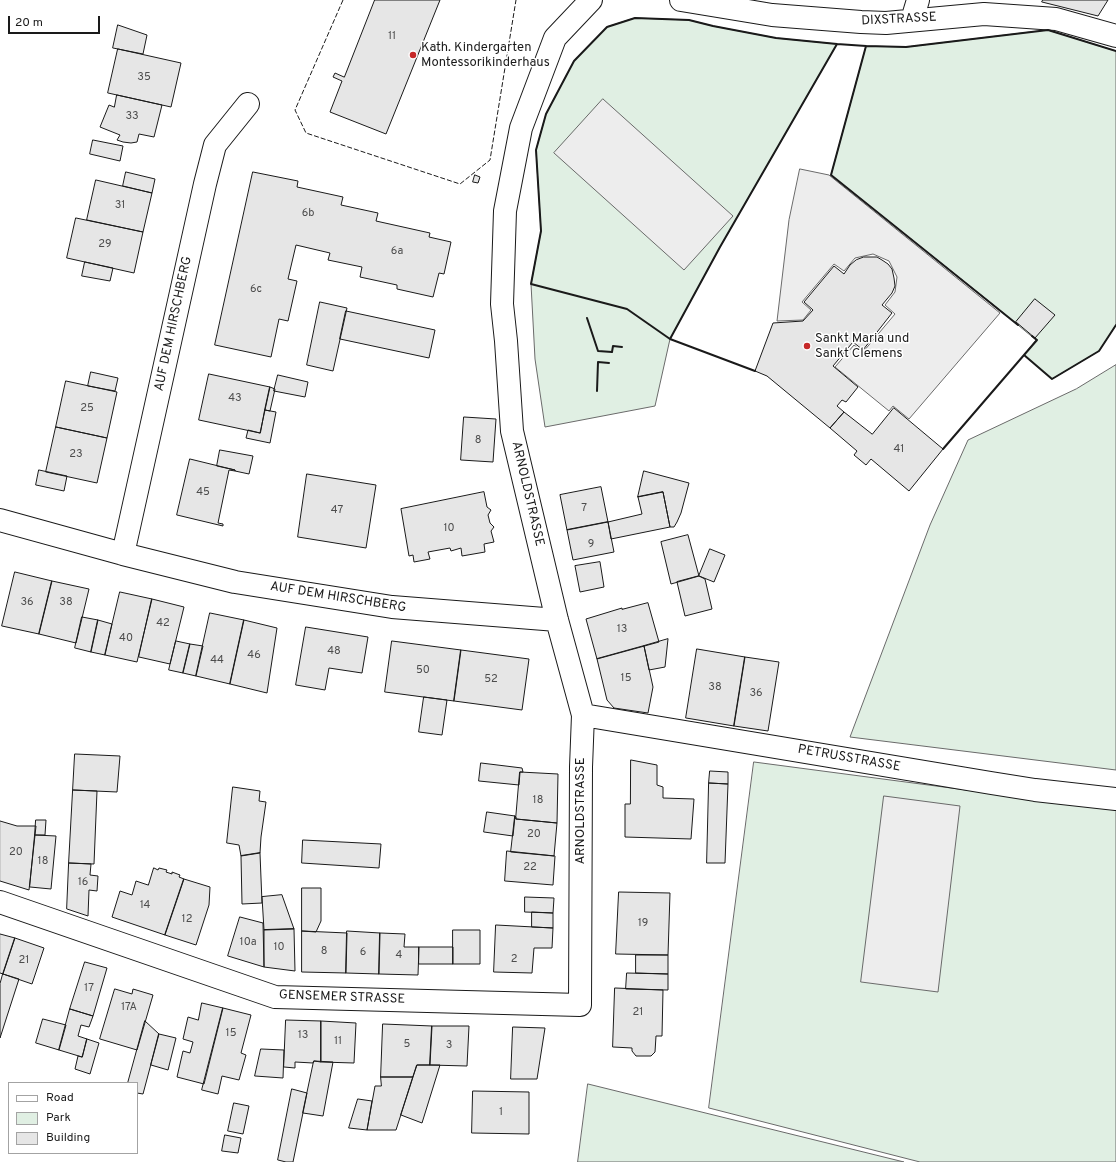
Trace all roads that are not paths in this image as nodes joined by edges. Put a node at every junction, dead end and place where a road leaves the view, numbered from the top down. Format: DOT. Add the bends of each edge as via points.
graph roads {
  1 [pos="591,0"];
  2 [pos="681,0"];
  3 [pos="915,10"];
  4 [pos="1116,36"];
  5 [pos="248,104"];
  6 [pos="0,520"];
  7 [pos="123,554"];
  8 [pos="557,620"];
  9 [pos="583,715"];
  10 [pos="1116,799"];
  11 [pos="0,902"];
  12 [pos="580,1005"];
  1 -- 8 [label="street, ARNOLDSTRASSE" via="555,38 521,128 505,211 502,304 512,432"];
  2 -- 3 [label="street, DIXSTRASSE" via="772,15 861,22 886,23"];
  3 -- 4 [label="street, DIXSTRASSE" via="1056,19"];
  5 -- 7 [label="street, AUF DEM HIRSCHBERG" via="215,145"];
  6 -- 7 [label="street, AUF DEM HIRSCHBERG"];
  7 -- 8 [label="street, AUF DEM HIRSCHBERG" via="235,582 392,607"];
  8 -- 9 [label="street, ARNOLDSTRASSE"];
  9 -- 10 [label="street, PETRUSSTRASSE" via="1035,790"];
  9 -- 12 [label="street, ARNOLDSTRASSE"];
  11 -- 12 [label="street, GENSEMER STRASSE" via="275,997"];
}
